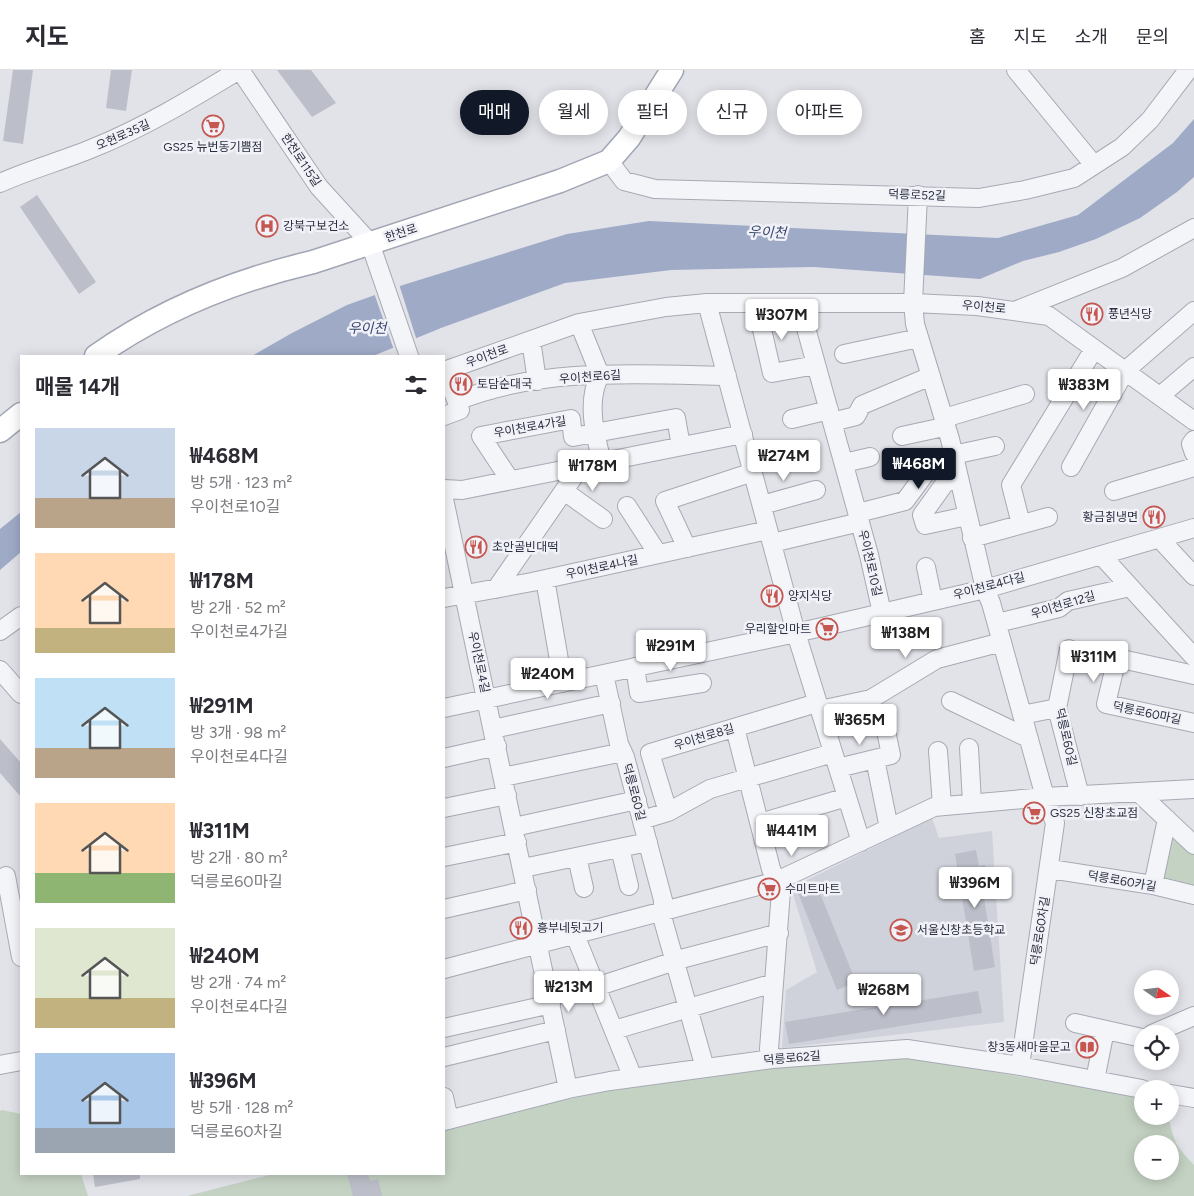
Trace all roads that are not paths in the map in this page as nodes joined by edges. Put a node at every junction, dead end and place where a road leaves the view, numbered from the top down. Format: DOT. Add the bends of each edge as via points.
graph roads {
  1 [pos="239,70"];
  2 [pos="672,70"];
  3 [pos="1016,70"];
  4 [pos="1188,70"];
  5 [pos="609,161"];
  6 [pos="1094,165"];
  7 [pos="0,183"];
  8 [pos="918,195"];
  9 [pos="1194,228"];
  10 [pos="370,243"];
  11 [pos="1057,294"];
  12 [pos="707,303"];
  13 [pos="756,303"];
  14 [pos="799,303"];
  15 [pos="913,304"];
  16 [pos="1016,310"];
  17 [pos="1194,311"];
  18 [pos="1049,316"];
  19 [pos="579,323"];
  20 [pos="920,338"];
  21 [pos="531,340"];
  22 [pos="1094,349"];
  23 [pos="844,354"];
  24 [pos="98,355"];
  25 [pos="409,355"];
  26 [pos="816,365"];
  27 [pos="1194,367"];
  28 [pos="445,371"];
  29 [pos="1125,371"];
  30 [pos="600,374"];
  31 [pos="445,375"];
  32 [pos="727,376"];
  33 [pos="931,376"];
  34 [pos="537,381"];
  35 [pos="1025,394"];
  36 [pos="1160,396"];
  37 [pos="454,409"];
  38 [pos="20,415"];
  39 [pos="831,416"];
  40 [pos="792,419"];
  41 [pos="1194,421"];
  42 [pos="945,424"];
  43 [pos="0,431"];
  44 [pos="595,433"];
  45 [pos="743,434"];
  46 [pos="902,436"];
  47 [pos="1194,440"];
  48 [pos="681,446"];
  49 [pos="995,446"];
  50 [pos="1194,453"];
  51 [pos="953,455"];
  52 [pos="870,458"];
  53 [pos="602,462"];
  54 [pos="844,463"];
  55 [pos="581,466"];
  56 [pos="1071,467"];
  57 [pos="1194,467"];
  58 [pos="927,471"];
  59 [pos="753,472"];
  60 [pos="958,478"];
  61 [pos="510,480"];
  62 [pos="445,489"];
  63 [pos="816,490"];
  64 [pos="564,491"];
  65 [pos="1114,491"];
  66 [pos="445,504"];
  67 [pos="762,505"];
  68 [pos="626,506"];
  69 [pos="967,516"];
  70 [pos="859,518"];
  71 [pos="1048,518"];
  72 [pos="603,519"];
  73 [pos="1021,524"];
  74 [pos="1194,528"];
  75 [pos="770,537"];
  76 [pos="972,538"];
  77 [pos="1159,538"];
  78 [pos="687,548"];
  79 [pos="658,554"];
  80 [pos="1101,555"];
  81 [pos="926,567"];
  82 [pos="1194,576"];
  83 [pos="545,579"];
  84 [pos="1130,586"];
  85 [pos="496,589"];
  86 [pos="985,589"];
  87 [pos="464,595"];
  88 [pos="445,598"];
  89 [pos="933,601"];
  90 [pos="882,613"];
  91 [pos="20,617"];
  92 [pos="997,622"];
  93 [pos="0,631"];
  94 [pos="796,633"];
  95 [pos="1002,642"];
  96 [pos="1070,649"];
  97 [pos="1194,657"];
  98 [pos="635,667"];
  99 [pos="0,670"];
  100 [pos="604,674"];
  101 [pos="1194,676"];
  102 [pos="564,683"];
  103 [pos="702,683"];
  104 [pos="20,693"];
  105 [pos="486,699"];
  106 [pos="951,701"];
  107 [pos="611,703"];
  108 [pos="818,706"];
  109 [pos="445,708"];
  110 [pos="1057,708"];
  111 [pos="1022,715"];
  112 [pos="1194,723"];
  113 [pos="885,726"];
  114 [pos="735,728"];
  115 [pos="493,729"];
  116 [pos="1028,738"];
  117 [pos="496,746"];
  118 [pos="969,748"];
  119 [pos="938,751"];
  120 [pos="623,752"];
  121 [pos="445,758"];
  122 [pos="875,759"];
  123 [pos="836,760"];
  124 [pos="503,777"];
  125 [pos="749,778"];
  126 [pos="1194,789"];
  127 [pos="1138,792"];
  128 [pos="507,795"];
  129 [pos="1080,796"];
  130 [pos="847,797"];
  131 [pos="1045,797"];
  132 [pos="637,800"];
  133 [pos="972,803"];
  134 [pos="942,806"];
  135 [pos="445,808"];
  136 [pos="668,812"];
  137 [pos="1167,819"];
  138 [pos="642,820"];
  139 [pos="760,824"];
  140 [pos="889,828"];
  141 [pos="515,835"];
  142 [pos="648,842"];
  143 [pos="861,842"];
  144 [pos="1194,845"];
  145 [pos="620,848"];
  146 [pos="445,857"];
  147 [pos="576,857"];
  148 [pos="523,868"];
  149 [pos="1050,869"];
  150 [pos="9,875"];
  151 [pos="778,881"];
  152 [pos="1153,885"];
  153 [pos="629,886"];
  154 [pos="584,888"];
  155 [pos="527,890"];
  156 [pos="1194,895"];
  157 [pos="445,909"];
  158 [pos="663,911"];
  159 [pos="779,933"];
  160 [pos="575,935"];
  161 [pos="539,945"];
  162 [pos="20,947"];
  163 [pos="675,962"];
  164 [pos="445,969"];
  165 [pos="774,983"];
  166 [pos="596,987"];
  167 [pos="550,1004"];
  168 [pos="688,1007"];
  169 [pos="1194,1016"];
  170 [pos="1076,1023"];
  171 [pos="1173,1025"];
  172 [pos="445,1028"];
  173 [pos="556,1030"];
  174 [pos="614,1030"];
  175 [pos="1105,1030"];
  176 [pos="1134,1036"];
  177 [pos="445,1057"];
  178 [pos="772,1059"];
  179 [pos="20,1061"];
  180 [pos="0,1065"];
  181 [pos="1020,1066"];
  182 [pos="705,1068"];
  183 [pos="633,1078"];
  184 [pos="1095,1080"];
  185 [pos="1134,1087"];
  186 [pos="568,1088"];
  187 [pos="1179,1096"];
  188 [pos="1194,1098"];
  189 [pos="446,1120"];
  1 -- 7 [label="street, 오현로35길" via="160,118 93,149"];
  1 -- 10 [label="street, 한천로115길" via="319,187"];
  2 -- 5 [label="main road, 한천로" via="629,138"];
  3 -- 6 [label="street"];
  4 -- 6 [label="street, 덕릉로52길" via="1150,120 1122,147"];
  5 -- 8 [label="street, 덕릉로52길" via="624,181 655,188"];
  5 -- 10 [label="main road, 한천로" via="560,181"];
  6 -- 8 [label="street, 덕릉로52길" via="1074,178 980,198"];
  8 -- 15 [label="street"];
  9 -- 11 [label="street, 우이천로" via="1122,268"];
  10 -- 24 [label="main road, 한천로" via="273,271 185,304"];
  10 -- 25 [label="street"];
  11 -- 16 [label="street, 우이천로"];
  11 -- 18 [label="street" via="1051,301"];
  12 -- 13 [label="street, 우이천로"];
  12 -- 19 [label="street, 우이천로"];
  12 -- 32 [label="street"];
  13 -- 14 [label="street, 우이천로"];
  13 -- 26 [label="street" via="772,373"];
  14 -- 15 [label="street, 우이천로"];
  14 -- 26 [label="street, 우이천로10길"];
  15 -- 16 [label="street, 우이천로"];
  15 -- 20 [label="street"];
  16 -- 18 [label="street"];
  17 -- 29 [label="street"];
  18 -- 22 [label="street"];
  19 -- 21 [label="street, 우이천로"];
  19 -- 30 [label="street"];
  20 -- 23 [label="street"];
  20 -- 33 [label="street"];
  21 -- 28 [label="street, 우이천로"];
  21 -- 34 [label="street"];
  22 -- 29 [label="street"];
  22 -- 73 [label="street" via="1011,485"];
  26 -- 39 [label="street, 우이천로10길"];
  27 -- 36 [label="street"];
  29 -- 36 [label="street"];
  29 -- 56 [label="street"];
  30 -- 32 [label="street, 우이천로6길"];
  30 -- 34 [label="street, 우이천로6길"];
  30 -- 44 [label="street" via="594,385"];
  31 -- 37 [label="street, 우이천로6길"];
  32 -- 45 [label="street"];
  33 -- 39 [label="street" via="862,405 856,416"];
  33 -- 42 [label="street"];
  34 -- 37 [label="street, 우이천로6길" via="487,389"];
  35 -- 42 [label="street" via="951,416"];
  36 -- 41 [label="street"];
  38 -- 43 [label="main road"];
  39 -- 40 [label="street"];
  39 -- 54 [label="street, 우이천로10길"];
  42 -- 46 [label="street" via="940,428"];
  42 -- 51 [label="street"];
  44 -- 48 [label="street, 우이천로4가길" via="676,418"];
  44 -- 53 [label="street"];
  44 -- 61 [label="street, 우이천로4가길" via="573,437 571,419 481,436"];
  45 -- 48 [label="street"];
  45 -- 59 [label="street"];
  47 -- 50 [label="street" via="1190,444"];
  48 -- 53 [label="street"];
  49 -- 51 [label="street"];
  51 -- 60 [label="street"];
  52 -- 54 [label="street"];
  53 -- 55 [label="street"];
  54 -- 70 [label="street, 우이천로10길"];
  55 -- 61 [label="street"];
  55 -- 64 [label="street"];
  57 -- 65 [label="street"];
  58 -- 70 [label="street, 우이천로10길" via="905,501"];
  59 -- 67 [label="street"];
  59 -- 78 [label="street" via="665,501"];
  60 -- 69 [label="street"];
  60 -- 69 [label="street" via="945,483 922,515 925,525"];
  61 -- 62 [label="street" via="462,490"];
  63 -- 67 [label="street"];
  64 -- 72 [label="street"];
  64 -- 85 [label="street"];
  66 -- 87 [label="street, 우이천로4길"];
  67 -- 75 [label="street"];
  68 -- 79 [label="street, 우이천로4나길"];
  69 -- 76 [label="street"];
  70 -- 75 [label="street"];
  70 -- 90 [label="street, 우이천로10길"];
  71 -- 73 [label="street"];
  73 -- 76 [label="street"];
  74 -- 77 [label="street, 우이천로4다길"];
  75 -- 78 [label="street, 우이천로4나길"];
  75 -- 94 [label="street"];
  76 -- 86 [label="street"];
  77 -- 80 [label="street, 우이천로4다길"];
  77 -- 82 [label="street"];
  78 -- 79 [label="street, 우이천로4나길"];
  79 -- 83 [label="street, 우이천로4나길"];
  80 -- 84 [label="street"];
  80 -- 86 [label="street, 우이천로4다길"];
  81 -- 89 [label="street"];
  83 -- 85 [label="street, 우이천로4나길"];
  83 -- 102 [label="street"];
  84 -- 92 [label="street, 우이천로12길" via="1068,601 1059,608"];
  84 -- 97 [label="street"];
  85 -- 87 [label="street, 우이천로4나길"];
  86 -- 89 [label="street, 우이천로4다길"];
  86 -- 92 [label="street"];
  87 -- 88 [label="street"];
  87 -- 105 [label="street, 우이천로4길"];
  89 -- 90 [label="street, 우이천로4다길"];
  90 -- 94 [label="street, 우이천로4다길"];
  91 -- 93 [label="street"];
  92 -- 95 [label="street"];
  94 -- 98 [label="street, 우이천로4다길"];
  94 -- 108 [label="street"];
  95 -- 108 [label="street, 우이천로8길" via="937,659 871,699"];
  95 -- 111 [label="street"];
  96 -- 110 [label="street, 덕릉로60길"];
  98 -- 100 [label="street, 우이천로4다길"];
  98 -- 103 [label="street" via="640,693"];
  99 -- 104 [label="street"];
  100 -- 102 [label="street, 우이천로4다길"];
  100 -- 107 [label="street, 덕릉로60길"];
  101 -- 112 [label="street, 덕릉로60마길" via="1117,658 1106,704"];
  102 -- 105 [label="street, 우이천로4다길"];
  105 -- 109 [label="street, 우이천로4다길"];
  105 -- 115 [label="street, 우이천로4길"];
  106 -- 116 [label="street"];
  107 -- 115 [label="street"];
  107 -- 120 [label="street, 덕릉로60길"];
  108 -- 114 [label="street, 우이천로8길"];
  108 -- 123 [label="street"];
  110 -- 111 [label="street"];
  110 -- 129 [label="street, 덕릉로60길"];
  111 -- 116 [label="street"];
  113 -- 122 [label="street" via="892,755"];
  114 -- 125 [label="street"];
  114 -- 136 [label="street, 우이천로8길" via="650,753"];
  115 -- 117 [label="street, 우이천로4길"];
  116 -- 131 [label="street"];
  117 -- 121 [label="street"];
  117 -- 124 [label="street, 우이천로4길"];
  118 -- 133 [label="street"];
  119 -- 134 [label="street"];
  120 -- 124 [label="street"];
  120 -- 132 [label="street, 덕릉로60길"];
  122 -- 123 [label="street"];
  122 -- 140 [label="street"];
  123 -- 125 [label="street"];
  123 -- 130 [label="street"];
  124 -- 128 [label="street, 우이천로4길"];
  125 -- 136 [label="street" via="710,789"];
  125 -- 139 [label="street"];
  126 -- 127 [label="street"];
  127 -- 129 [label="street"];
  127 -- 137 [label="street"];
  128 -- 135 [label="street"];
  128 -- 141 [label="street, 우이천로4길"];
  129 -- 131 [label="street"];
  130 -- 139 [label="street"];
  130 -- 143 [label="street"];
  131 -- 133 [label="street"];
  131 -- 149 [label="street, 덕릉로60차길" via="1056,823"];
  132 -- 138 [label="street, 덕릉로60길"];
  132 -- 141 [label="street"];
  133 -- 134 [label="street"];
  134 -- 140 [label="street" via="934,806"];
  136 -- 138 [label="street"];
  137 -- 144 [label="street"];
  137 -- 152 [label="street"];
  138 -- 142 [label="street, 덕릉로60길"];
  139 -- 151 [label="street" via="771,869"];
  140 -- 143 [label="street"];
  141 -- 146 [label="street"];
  141 -- 148 [label="street, 우이천로4길"];
  142 -- 145 [label="street"];
  142 -- 158 [label="street, 덕릉로60길"];
  143 -- 151 [label="street"];
  145 -- 147 [label="street"];
  145 -- 153 [label="street"];
  147 -- 148 [label="street"];
  147 -- 154 [label="street"];
  148 -- 155 [label="street, 우이천로4길"];
  149 -- 152 [label="street, 덕릉로60카길"];
  149 -- 181 [label="street, 덕릉로60차길"];
  150 -- 162 [label="street"];
  151 -- 158 [label="street"];
  151 -- 159 [label="street" via="781,891"];
  152 -- 156 [label="street, 덕릉로60카길"];
  155 -- 157 [label="street"];
  155 -- 161 [label="street, 우이천로4길"];
  158 -- 160 [label="street"];
  158 -- 163 [label="street, 덕릉로60길"];
  159 -- 163 [label="street"];
  159 -- 165 [label="street"];
  160 -- 161 [label="street"];
  160 -- 166 [label="street"];
  161 -- 164 [label="street"];
  161 -- 167 [label="street"];
  163 -- 166 [label="street"];
  163 -- 168 [label="street, 덕릉로60길"];
  165 -- 168 [label="street"];
  165 -- 178 [label="street" via="769,1049"];
  166 -- 174 [label="street"];
  167 -- 172 [label="street"];
  167 -- 173 [label="street"];
  168 -- 174 [label="street"];
  168 -- 182 [label="street, 덕릉로60길"];
  169 -- 171 [label="street"];
  170 -- 175 [label="street"];
  173 -- 177 [label="street"];
  173 -- 186 [label="street"];
  174 -- 183 [label="street"];
  175 -- 176 [label="street"];
  175 -- 184 [label="street"];
  178 -- 181 [label="street, 덕릉로62길" via="907,1049"];
  178 -- 182 [label="street, 덕릉로62길"];
  179 -- 180 [label="street"];
  181 -- 184 [label="street, 덕릉로62길"];
  182 -- 183 [label="street, 덕릉로62길"];
  183 -- 186 [label="street, 덕릉로62길"];
  184 -- 185 [label="street, 덕릉로62길"];
  186 -- 189 [label="street, 덕릉로62길"];
  187 -- 188 [label="street"];
}
